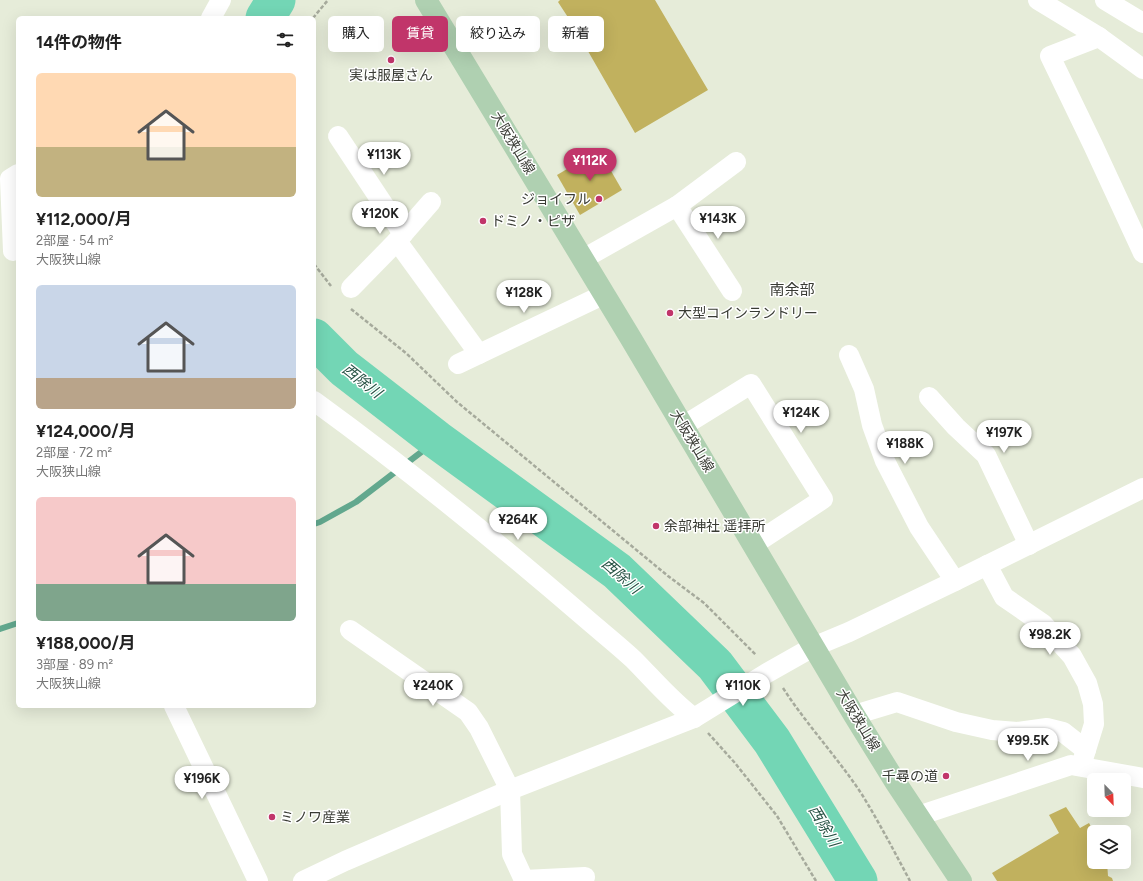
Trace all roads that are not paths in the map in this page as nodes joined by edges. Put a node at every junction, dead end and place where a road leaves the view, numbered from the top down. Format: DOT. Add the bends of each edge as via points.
graph roads {
  1 [pos="221,0"];
  2 [pos="426,0"];
  3 [pos="1038,0"];
  4 [pos="1105,0"];
  5 [pos="212,16"];
  6 [pos="1143,23"];
  7 [pos="1099,37"];
  8 [pos="1143,69"];
  9 [pos="338,136"];
  10 [pos="736,162"];
  11 [pos="16,175"];
  12 [pos="431,202"];
  13 [pos="677,206"];
  14 [pos="400,237"];
  15 [pos="13,251"];
  16 [pos="1143,253"];
  17 [pos="583,259"];
  18 [pos="732,291"];
  19 [pos="605,294"];
  20 [pos="344,295"];
  21 [pos="479,354"];
  22 [pos="849,355"];
  23 [pos="458,364"];
  24 [pos="929,397"];
  25 [pos="316,402"];
  26 [pos="683,426"];
  27 [pos="1143,488"];
  28 [pos="753,545"];
  29 [pos="1029,545"];
  30 [pos="987,565"];
  31 [pos="955,581"];
  32 [pos="350,630"];
  33 [pos="813,647"];
  34 [pos="175,708"];
  35 [pos="854,715"];
  36 [pos="698,716"];
  37 [pos="1083,758"];
  38 [pos="1143,778"];
  39 [pos="510,790"];
  40 [pos="918,816"];
  41 [pos="585,877"];
  42 [pos="548,880"];
  43 [pos="258,881"];
  44 [pos="303,881"];
  45 [pos="961,881"];
  1 -- 5 [label="street"];
  2 -- 17 [label="main road, 大阪狭山線"];
  3 -- 7 [label="street"];
  4 -- 6 [label="street"];
  7 -- 8 [label="street"];
  7 -- 16 [label="street" via="1050,56"];
  9 -- 14 [label="street"];
  10 -- 13 [label="street"];
  11 -- 15 [label="street" via="10,179"];
  12 -- 14 [label="street"];
  13 -- 17 [label="street"];
  13 -- 18 [label="street"];
  14 -- 20 [label="street"];
  14 -- 21 [label="street"];
  17 -- 19 [label="main road, 大阪狭山線"];
  19 -- 21 [label="street"];
  19 -- 26 [label="main road, 大阪狭山線"];
  21 -- 23 [label="street"];
  22 -- 31 [label="street" via="864,389 872,425 885,462 919,527"];
  24 -- 29 [label="street" via="986,455"];
  25 -- 36 [label="street" via="429,488 632,658 681,708"];
  26 -- 28 [label="main road, 大阪狭山線"];
  26 -- 28 [label="street" via="751,384 823,499"];
  27 -- 29 [label="street"];
  28 -- 33 [label="main road, 大阪狭山線"];
  29 -- 30 [label="street"];
  30 -- 31 [label="street"];
  30 -- 37 [label="street" via="1004,596 1043,624 1072,656 1087,683 1093,704 1094,724"];
  31 -- 33 [label="street"];
  32 -- 39 [label="street" via="468,712 479,728"];
  33 -- 35 [label="main road, 大阪狭山線"];
  33 -- 36 [label="street"];
  34 -- 43 [label="street"];
  35 -- 37 [label="street" via="897,702 956,722 992,730 1018,732 1047,728 1063,732"];
  35 -- 40 [label="main road, 大阪狭山線"];
  36 -- 39 [label="street"];
  37 -- 38 [label="street"];
  37 -- 40 [label="street" via="1071,765"];
  39 -- 42 [label="street" via="512,854 524,880"];
  39 -- 44 [label="street"];
  40 -- 45 [label="main road, 大阪狭山線"];
  41 -- 42 [label="street"];
}
